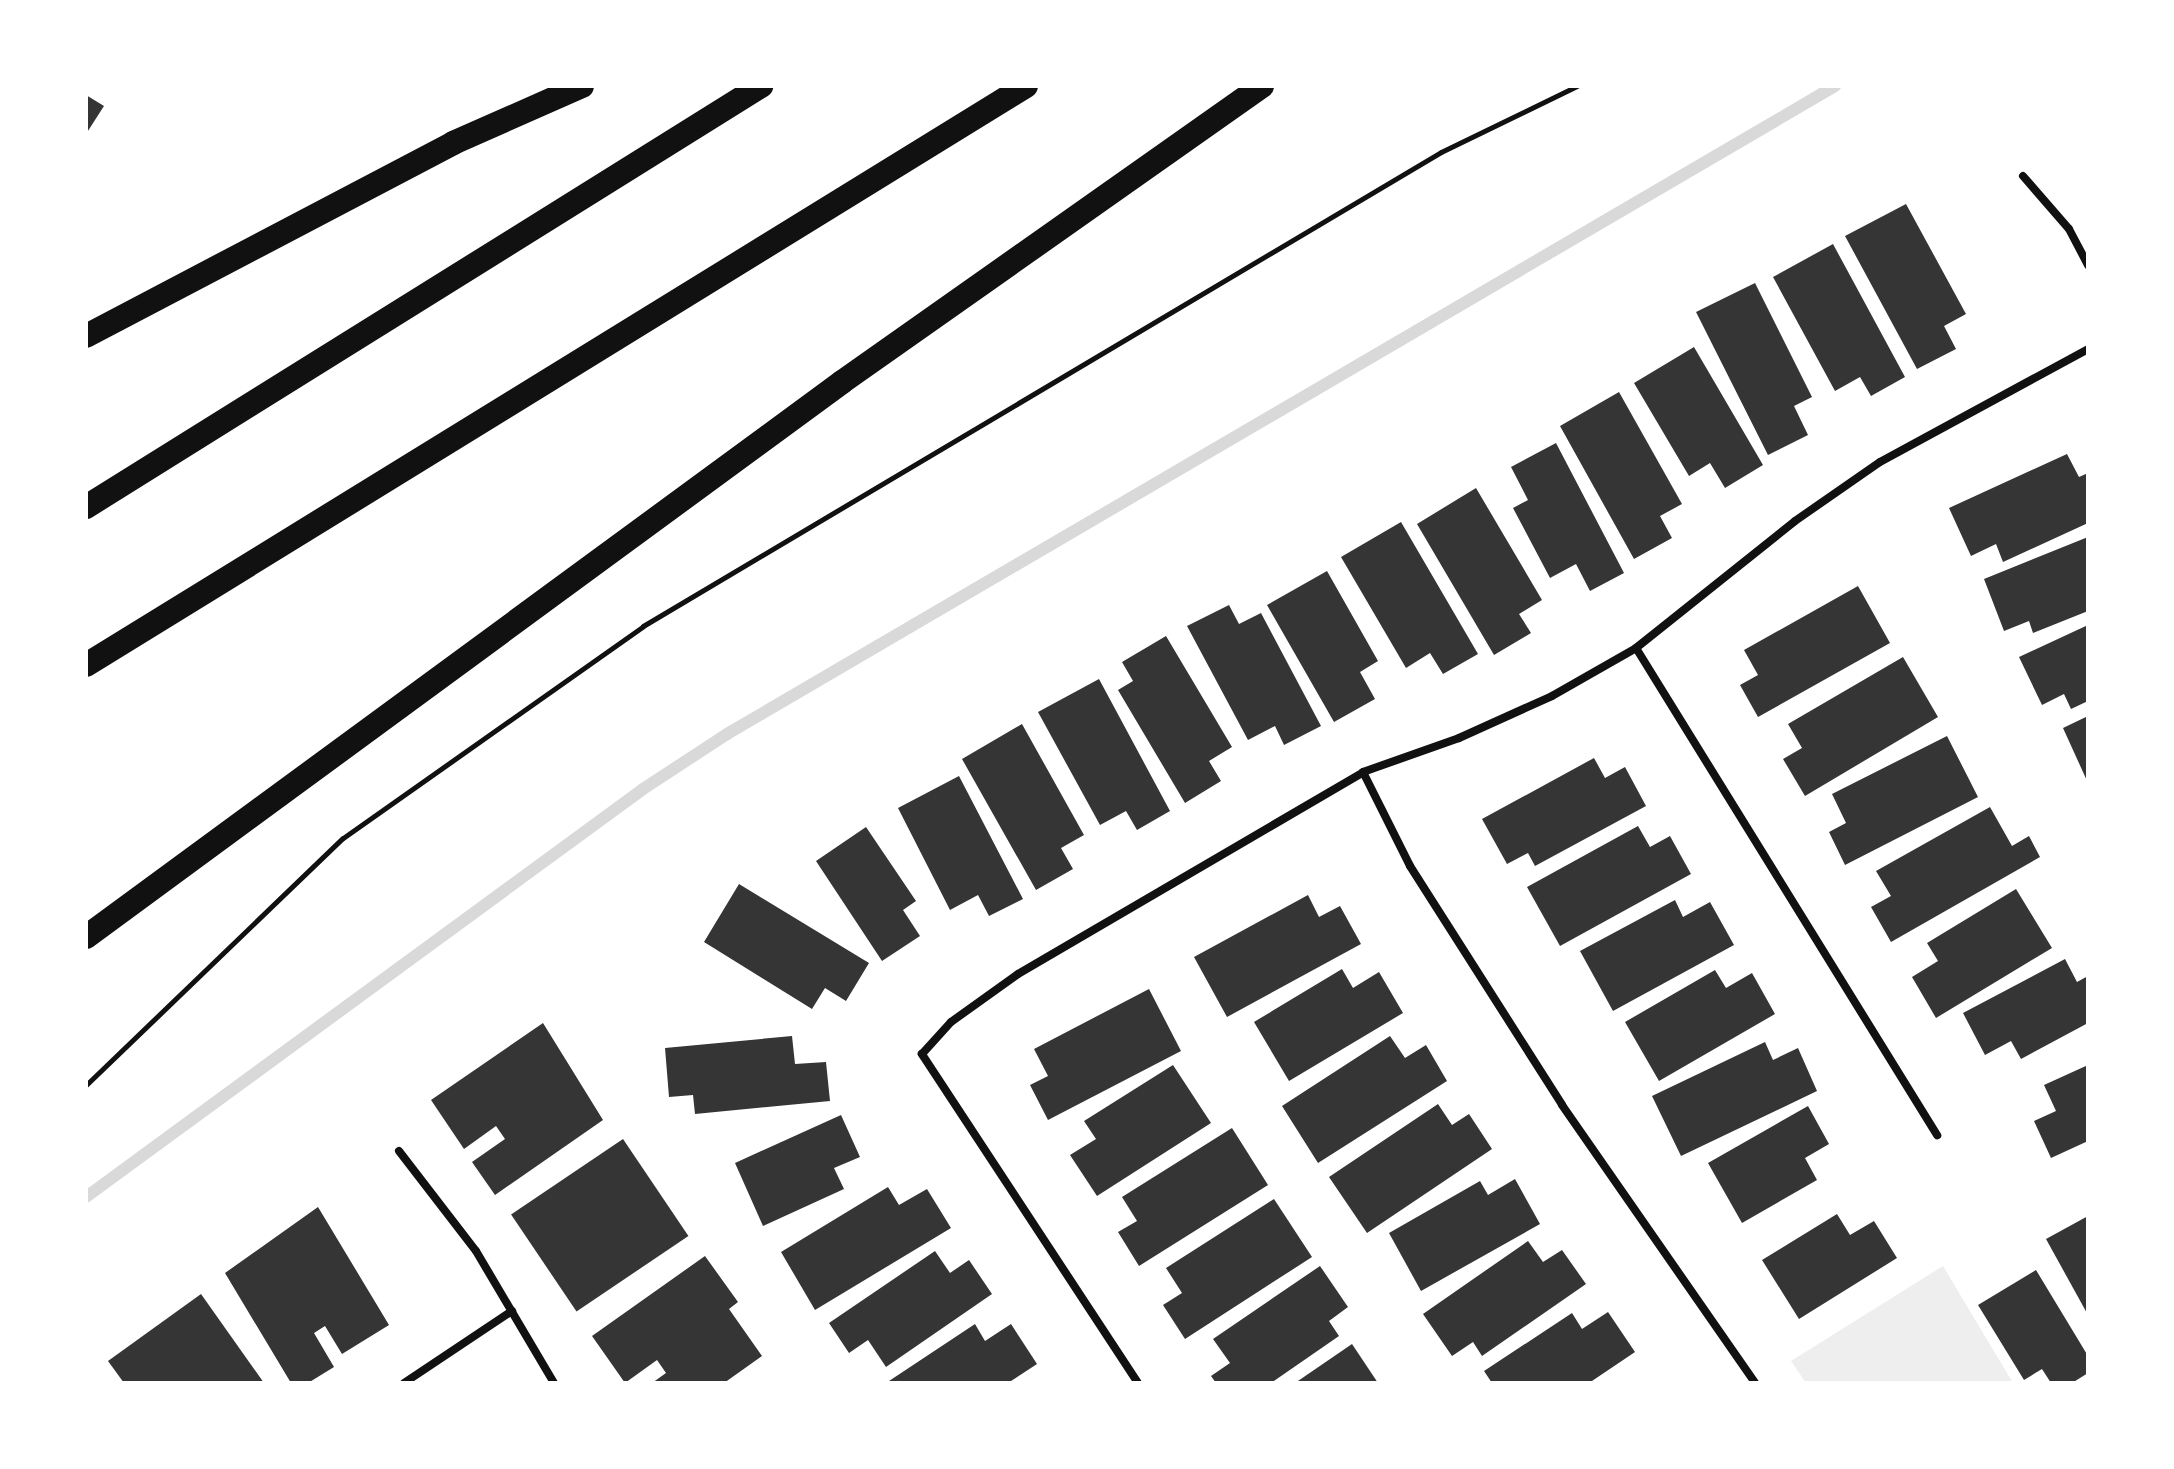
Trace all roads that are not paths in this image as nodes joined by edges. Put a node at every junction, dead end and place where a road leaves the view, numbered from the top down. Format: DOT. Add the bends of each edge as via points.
graph roads {
  1 [pos="582,86"];
  2 [pos="761,86"];
  3 [pos="1026,86"];
  4 [pos="1262,86"];
  5 [pos="2023,176"];
  6 [pos="2088,265"];
  7 [pos="86,336"];
  8 [pos="2088,349"];
  9 [pos="86,507"];
  10 [pos="1636,648"];
  11 [pos="86,665"];
  12 [pos="1363,772"];
  13 [pos="86,937"];
  14 [pos="1937,1135"];
  15 [pos="399,1151"];
  16 [pos="512,1311"];
  17 [pos="404,1383"];
  18 [pos="554,1383"];
  19 [pos="1138,1383"];
  20 [pos="1755,1383"];
  1 -- 7 [label="highway" via="453,143"];
  2 -- 9 [label="highway"];
  3 -- 11 [label="highway"];
  4 -- 13 [label="highway" via="842,382"];
  5 -- 6 [label="street" via="2069,229"];
  8 -- 10 [label="street" via="1880,462 1795,521"];
  10 -- 12 [label="street" via="1525,708"];
  10 -- 14 [label="street"];
  12 -- 19 [label="street" via="996,988 951,1022 922,1054"];
  12 -- 20 [label="street" via="1410,866 1562,1105"];
  15 -- 16 [label="street" via="476,1251"];
  16 -- 17 [label="street"];
  16 -- 18 [label="street"];
}
